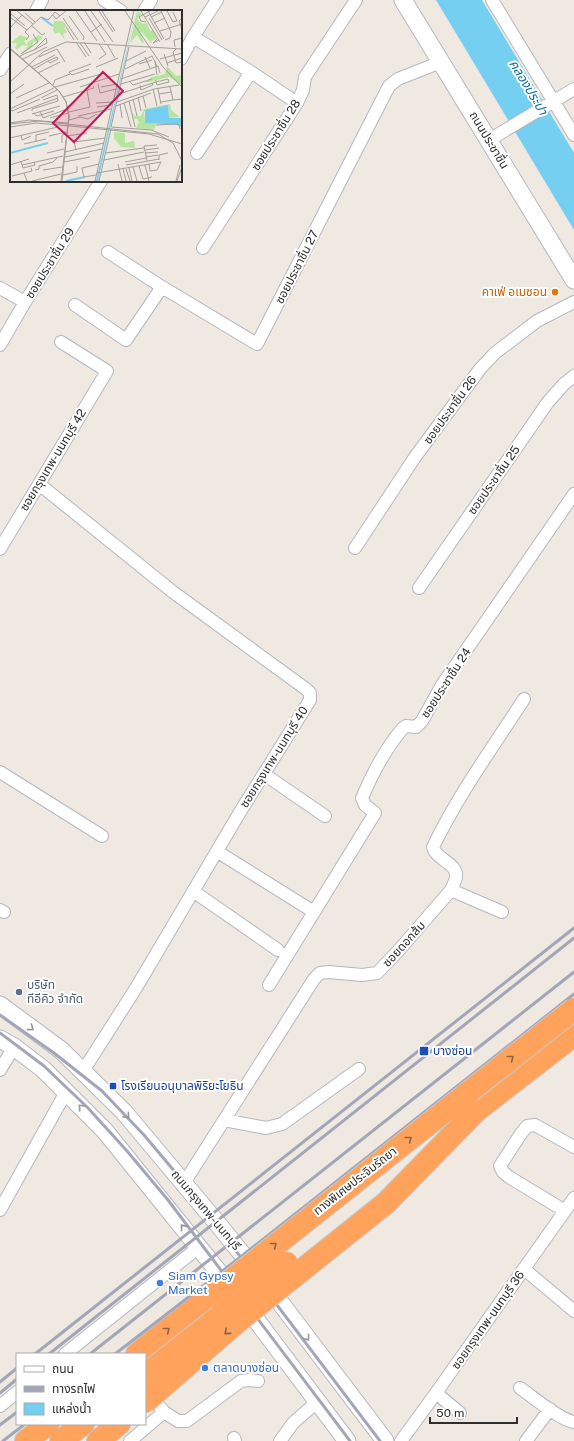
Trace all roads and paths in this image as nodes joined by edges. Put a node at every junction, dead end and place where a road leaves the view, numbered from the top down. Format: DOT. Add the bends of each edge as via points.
graph roads {
  1 [pos="42,0"];
  2 [pos="104,0"];
  3 [pos="151,0"];
  4 [pos="216,0"];
  5 [pos="356,0"];
  6 [pos="403,0"];
  7 [pos="492,0"];
  8 [pos="37,10"];
  9 [pos="119,10"];
  10 [pos="145,10"];
  11 [pos="193,37"];
  12 [pos="10,55"];
  13 [pos="182,57"];
  14 [pos="441,62"];
  15 [pos="0,70"];
  16 [pos="251,72"];
  17 [pos="574,89"];
  18 [pos="297,103"];
  19 [pos="552,103"];
  20 [pos="574,135"];
  21 [pos="489,140"];
  22 [pos="197,153"];
  23 [pos="100,182"];
  24 [pos="203,248"];
  25 [pos="108,252"];
  26 [pos="574,280"];
  27 [pos="162,287"];
  28 [pos="0,288"];
  29 [pos="25,302"];
  30 [pos="574,302"];
  31 [pos="76,306"];
  32 [pos="61,342"];
  33 [pos="0,345"];
  34 [pos="574,376"];
  35 [pos="39,484"];
  36 [pos="574,494"];
  37 [pos="355,548"];
  38 [pos="0,549"];
  39 [pos="419,588"];
  40 [pos="524,699"];
  41 [pos="0,772"];
  42 [pos="264,774"];
  43 [pos="325,816"];
  44 [pos="102,836"];
  45 [pos="218,852"];
  46 [pos="193,890"];
  47 [pos="451,890"];
  48 [pos="314,912"];
  49 [pos="502,912"];
  50 [pos="278,950"];
  51 [pos="269,985"];
  52 [pos="0,1005"];
  53 [pos="574,1008"];
  54 [pos="574,1035"];
  55 [pos="7,1043"];
  56 [pos="574,1044"];
  57 [pos="359,1069"];
  58 [pos="0,1070"];
  59 [pos="84,1071"];
  60 [pos="66,1092"];
  61 [pos="476,1112"];
  62 [pos="224,1120"];
  63 [pos="574,1147"];
  64 [pos="184,1183"];
  65 [pos="574,1198"];
  66 [pos="0,1210"];
  67 [pos="565,1211"];
  68 [pos="199,1247"];
  69 [pos="524,1269"];
  70 [pos="267,1285"];
  71 [pos="242,1301"];
  72 [pos="574,1311"];
  73 [pos="66,1353"];
  74 [pos="138,1353"];
  75 [pos="146,1369"];
  76 [pos="146,1374"];
  77 [pos="258,1381"];
  78 [pos="146,1382"];
  79 [pos="520,1388"];
  80 [pos="16,1393"];
  81 [pos="436,1394"];
  82 [pos="317,1402"];
  83 [pos="0,1406"];
  84 [pos="154,1407"];
  85 [pos="550,1409"];
  86 [pos="460,1413"];
  87 [pos="146,1418"];
  88 [pos="574,1422"];
  89 [pos="47,1425"];
  90 [pos="76,1425"];
  91 [pos="82,1425"];
  92 [pos="118,1425"];
  93 [pos="141,1425"];
  94 [pos="344,1440"];
  95 [pos="26,1441"];
  96 [pos="56,1441"];
  97 [pos="61,1441"];
  98 [pos="98,1441"];
  99 [pos="130,1441"];
  100 [pos="280,1441"];
  101 [pos="385,1441"];
  102 [pos="401,1441"];
  103 [pos="526,1441"];
  1 -- 8 [label="street"];
  2 -- 9 [label="street"];
  3 -- 10 [label="street"];
  4 -- 11 [label="street"];
  5 -- 18 [label="street, ซอยประชาชื่น 28" via="305,77"];
  6 -- 14 [label="main road, ถนนประชาชื่น"];
  7 -- 19 [label="street"];
  11 -- 13 [label="street"];
  11 -- 16 [label="street"];
  12 -- 15 [label="street"];
  14 -- 21 [label="main road, ถนนประชาชื่น"];
  14 -- 27 [label="street, ซอยประชาชื่น 27" via="398,79 389,86 257,344"];
  16 -- 18 [label="street"];
  16 -- 22 [label="street"];
  17 -- 19 [label="street"];
  18 -- 24 [label="street, ซอยประชาชื่น 28"];
  19 -- 20 [label="street"];
  19 -- 21 [label="street"];
  21 -- 26 [label="main road, ถนนประชาชื่น"];
  23 -- 29 [label="street, ซอยประชาชื่น 29"];
  25 -- 27 [label="street, ซอยประชาชื่น 27"];
  27 -- 31 [label="street" via="126,340"];
  28 -- 29 [label="street"];
  29 -- 33 [label="street, ซอยประชาชื่น 29"];
  30 -- 37 [label="street, ซอยประชาชื่น 26" via="536,321 480,368 415,458"];
  32 -- 35 [label="street, ซอยกรุงเทพ-นนทบุรี 42" via="106,371"];
  34 -- 39 [label="street, ซอยประชาชื่น 25" via="548,402"];
  35 -- 38 [label="street, ซอยกรุงเทพ-นนทบุรี 42"];
  35 -- 42 [label="street, ซอยกรุงเทพ-นนทบุรี 40" via="173,592 310,693 310,700"];
  36 -- 48 [label="street, ซอยประชาชื่น 24" via="442,685 422,721 416,727 403,728 386,753 362,798 365,806 375,813"];
  40 -- 47 [label="street, ซอยดอกส้ม" via="461,797 433,847 434,852 456,872"];
  41 -- 44 [label="street"];
  42 -- 43 [label="street"];
  42 -- 45 [label="street, ซอยกรุงเทพ-นนทบุรี 40"];
  45 -- 46 [label="street, ซอยกรุงเทพ-นนทบุรี 40"];
  45 -- 48 [label="street"];
  46 -- 50 [label="street"];
  46 -- 59 [label="street, ซอยกรุงเทพ-นนทบุรี 40"];
  47 -- 49 [label="street"];
  47 -- 62 [label="street, ซอยดอกส้ม" via="377,973 362,975 329,972 320,973 314,979"];
  48 -- 51 [label="street, ซอยประชาชื่น 24"];
  52 -- 59 [label="main road, ถนนกรุงเทพ-นนทบุรี, one-way" via="61,1050"];
  74 -- 53 [label="highway, ทางพิเศษประจิมรัถยา, one-way, bridge"];
  54 -- 61 [label="highway, ทางพิเศษประจิมรัถยา"];
  55 -- 58 [label="street"];
  55 -- 60 [label="main road" via="43,1069"];
  56 -- 70 [label="main road" via="345,1228"];
  57 -- 62 [label="street" via="282,1124 266,1128"];
  59 -- 64 [label="main road, ถนนกรุงเทพ-นนทบุรี, one-way" via="124,1112"];
  60 -- 66 [label="street"];
  68 -- 60 [label="main road, one-way" via="105,1132"];
  61 -- 76 [label="highway, ทางพิเศษประจิมรัถยา, bridge"];
  61 -- 84 [label="highway, one-way, bridge" via="386,1203 242,1318"];
  62 -- 64 [label="street, ซอยดอกส้ม"];
  63 -- 67 [label="street" via="535,1125 527,1126 500,1166 508,1177"];
  64 -- 70 [label="main road, ถนนกรุงเทพ-นนทบุรี"];
  65 -- 67 [label="street, ซอยกรุงเทพ-นนทบุรี 36"];
  67 -- 69 [label="street, ซอยกรุงเทพ-นนทบุรี 36"];
  68 -- 71 [label="main road"];
  68 -- 73 [label="street"];
  69 -- 72 [label="street"];
  69 -- 81 [label="street, ซอยกรุงเทพ-นนทบุรี 36"];
  70 -- 71 [label="main road"];
  70 -- 101 [label="main road, ถนนกรุงเทพ-นนทบุรี, one-way"];
  71 -- 75 [label="main road"];
  71 -- 82 [label="main road"];
  77 -- 84 [label="street" via="241,1381 187,1421 178,1421"];
  78 -- 84 [label="street"];
  79 -- 85 [label="street"];
  80 -- 83 [label="street"];
  81 -- 86 [label="street"];
  81 -- 102 [label="street, ซอยกรุงเทพ-นนทบุรี 36"];
  82 -- 94 [label="main road"];
  82 -- 100 [label="street" via="293,1424"];
  84 -- 87 [label="street"];
  85 -- 88 [label="street"];
  85 -- 103 [label="street"];
  89 -- 95 [label="highway"];
  90 -- 96 [label="main road"];
  91 -- 97 [label="highway"];
  92 -- 98 [label="highway"];
  93 -- 99 [label="street"];
}
